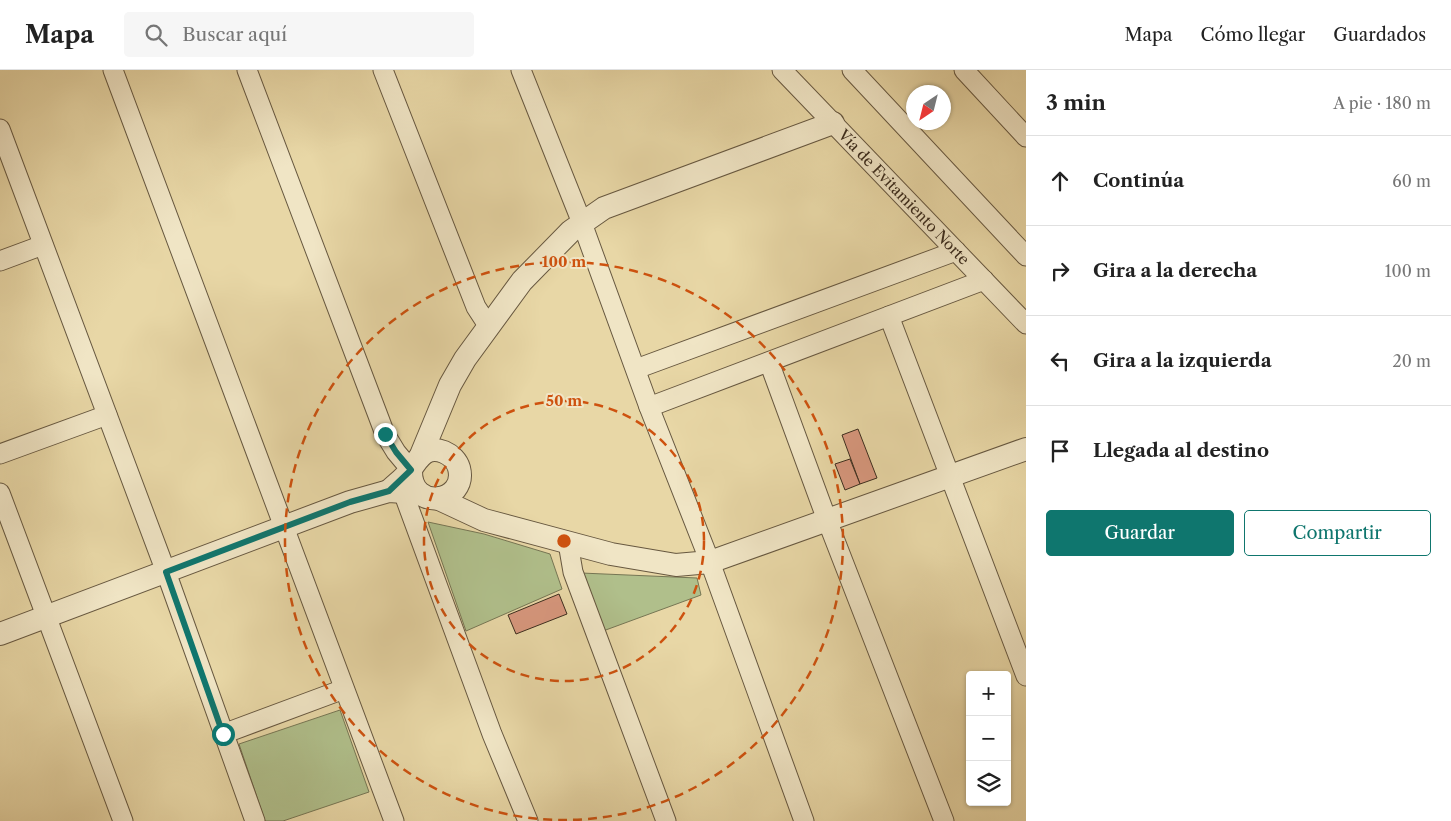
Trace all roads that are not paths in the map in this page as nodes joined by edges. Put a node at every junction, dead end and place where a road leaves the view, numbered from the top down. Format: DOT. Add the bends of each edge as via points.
graph roads {
  1 [pos="113,70"];
  2 [pos="247,70"];
  3 [pos="383,70"];
  4 [pos="522,70"];
  5 [pos="782,70"];
  6 [pos="852,70"];
  7 [pos="964,70"];
  8 [pos="833,123"];
  9 [pos="0,129"];
  10 [pos="1026,136"];
  11 [pos="582,223"];
  12 [pos="43,245"];
  13 [pos="956,251"];
  14 [pos="1026,256"];
  15 [pos="0,262"];
  16 [pos="984,280"];
  17 [pos="889,316"];
  18 [pos="1026,324"];
  19 [pos="489,327"];
  20 [pos="769,362"];
  21 [pos="636,369"];
  22 [pos="649,407"];
  23 [pos="107,415"];
  24 [pos="1026,449"];
  25 [pos="0,454"];
  26 [pos="416,462"];
  27 [pos="949,477"];
  28 [pos="0,493"];
  29 [pos="412,494"];
  30 [pos="827,520"];
  31 [pos="285,526"];
  32 [pos="568,543"];
  33 [pos="710,562"];
  34 [pos="166,572"];
  35 [pos="47,617"];
  36 [pos="0,634"];
  37 [pos="1026,676"];
  38 [pos="344,690"];
  39 [pos="223,734"];
  40 [pos="123,821"];
  41 [pos="255,821"];
  42 [pos="394,821"];
  43 [pos="528,821"];
  44 [pos="666,821"];
  45 [pos="804,821"];
  46 [pos="944,821"];
  1 -- 31 [label="street"];
  2 -- 26 [label="street" via="385,434 396,452"];
  3 -- 19 [label="street" via="476,307"];
  4 -- 11 [label="street"];
  5 -- 8 [label="street, Vía de Evitamiento Norte"];
  6 -- 14 [label="street"];
  7 -- 10 [label="street"];
  8 -- 11 [label="street" via="604,208"];
  8 -- 13 [label="street, Vía de Evitamiento Norte"];
  9 -- 12 [label="street"];
  11 -- 19 [label="street" via="522,281"];
  11 -- 21 [label="street"];
  12 -- 15 [label="street"];
  12 -- 23 [label="street"];
  13 -- 16 [label="street, Vía de Evitamiento Norte"];
  13 -- 21 [label="street"];
  16 -- 17 [label="street"];
  16 -- 18 [label="street, Vía de Evitamiento Norte"];
  17 -- 20 [label="street"];
  17 -- 27 [label="street"];
  19 -- 26 [label="street" via="450,386"];
  20 -- 22 [label="street"];
  20 -- 30 [label="street"];
  21 -- 22 [label="street"];
  22 -- 33 [label="street"];
  23 -- 25 [label="street"];
  23 -- 34 [label="street"];
  24 -- 27 [label="street"];
  26 -- 29 [label="street"];
  26 -- 29 [label="street" via="434,450 449,454 458,466 459,482 450,495"];
  27 -- 30 [label="street"];
  27 -- 37 [label="street"];
  28 -- 35 [label="street"];
  29 -- 31 [label="street" via="350,502"];
  29 -- 32 [label="street" via="484,520"];
  29 -- 43 [label="street" via="492,734"];
  30 -- 33 [label="street"];
  30 -- 46 [label="street"];
  31 -- 34 [label="street"];
  31 -- 38 [label="street"];
  32 -- 33 [label="street" via="676,565"];
  32 -- 44 [label="street" via="572,572"];
  33 -- 45 [label="street"];
  34 -- 35 [label="street"];
  34 -- 39 [label="street"];
  35 -- 36 [label="street"];
  35 -- 40 [label="street"];
  38 -- 39 [label="street"];
  38 -- 42 [label="street"];
  39 -- 41 [label="street"];
}
